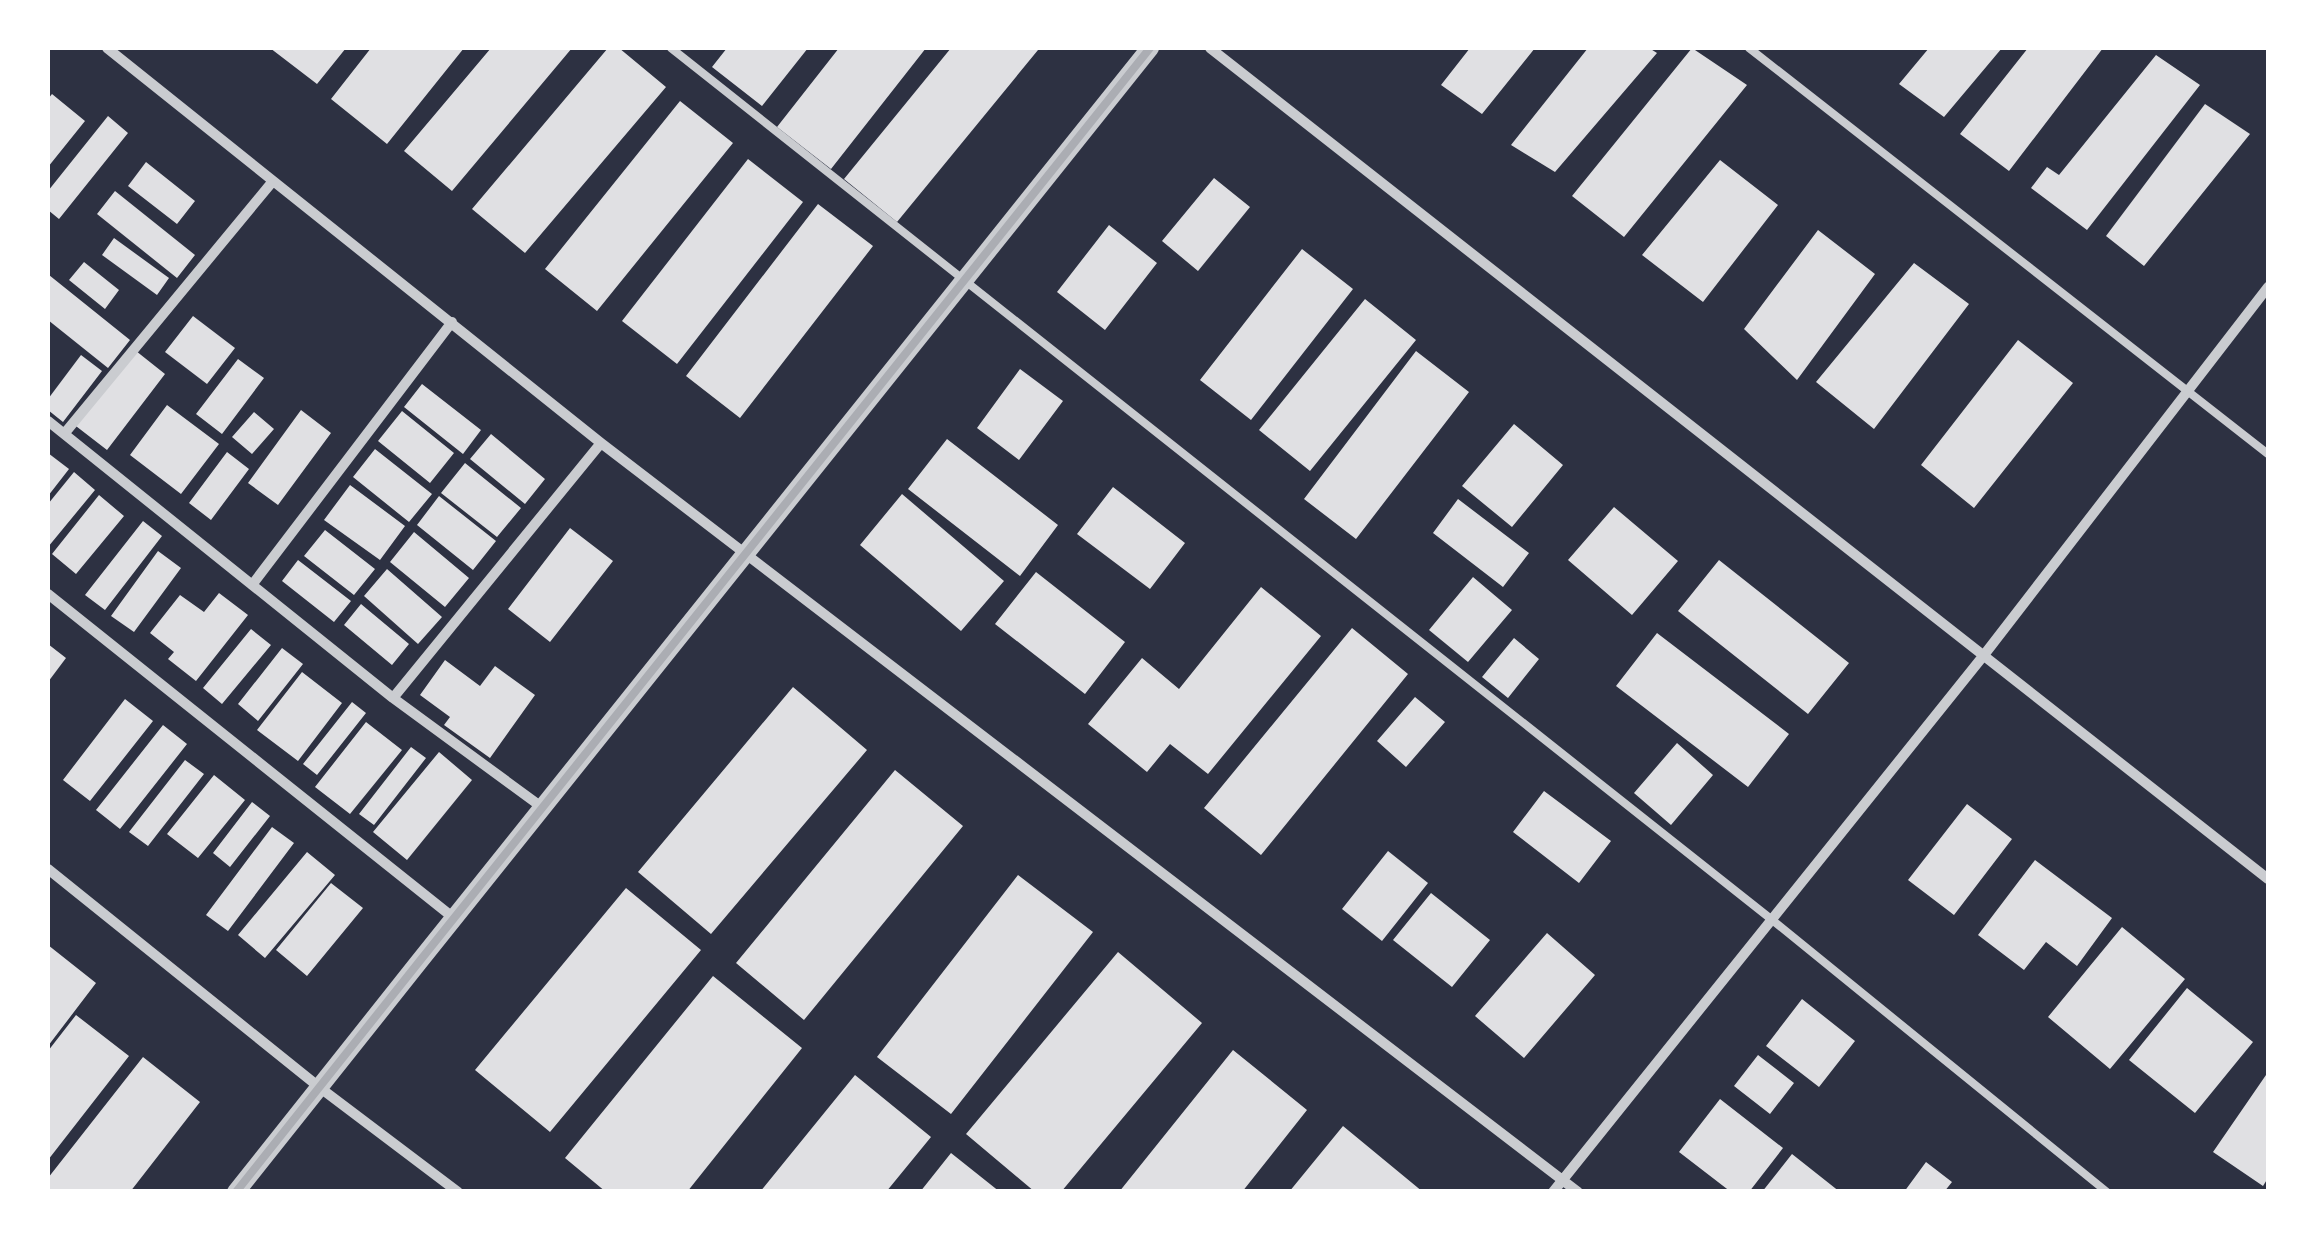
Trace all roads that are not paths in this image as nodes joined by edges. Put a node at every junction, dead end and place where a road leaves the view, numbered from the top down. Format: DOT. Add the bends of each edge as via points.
graph roads {
  1 [pos="108,48"];
  2 [pos="671,48"];
  3 [pos="1150,48"];
  4 [pos="1210,48"];
  5 [pos="1749,48"];
  6 [pos="273,181"];
  7 [pos="963,279"];
  8 [pos="2268,287"];
  9 [pos="452,322"];
  10 [pos="2189,390"];
  11 [pos="48,420"];
  12 [pos="64,434"];
  13 [pos="601,443"];
  14 [pos="2268,454"];
  15 [pos="742,552"];
  16 [pos="252,585"];
  17 [pos="48,594"];
  18 [pos="1984,656"];
  19 [pos="393,698"];
  20 [pos="544,808"];
  21 [pos="48,869"];
  22 [pos="2268,879"];
  23 [pos="454,919"];
  24 [pos="1772,919"];
  25 [pos="319,1087"];
  26 [pos="1562,1179"];
  27 [pos="236,1192"];
  28 [pos="458,1192"];
  29 [pos="1553,1192"];
  30 [pos="1578,1192"];
  31 [pos="2107,1192"];
  1 -- 6 [label="street"];
  2 -- 7 [label="lane"];
  3 -- 7 [label="street"];
  4 -- 18 [label="street"];
  5 -- 10 [label="lane"];
  6 -- 9 [label="street"];
  6 -- 12 [label="street"];
  7 -- 15 [label="street"];
  7 -- 24 [label="lane"];
  8 -- 10 [label="street"];
  9 -- 13 [label="street"];
  9 -- 16 [label="street"];
  10 -- 14 [label="lane"];
  10 -- 18 [label="street"];
  11 -- 12 [label="street"];
  12 -- 16 [label="street"];
  13 -- 15 [label="street"];
  13 -- 19 [label="street"];
  15 -- 20 [label="street"];
  15 -- 26 [label="street"];
  16 -- 19 [label="street"];
  17 -- 23 [label="street"];
  18 -- 22 [label="street"];
  18 -- 24 [label="street"];
  19 -- 20 [label="street"];
  20 -- 23 [label="street"];
  21 -- 25 [label="street"];
  23 -- 25 [label="street"];
  24 -- 26 [label="street"];
  24 -- 31 [label="lane"];
  25 -- 27 [label="street"];
  25 -- 28 [label="street"];
  26 -- 29 [label="street"];
  26 -- 30 [label="street"];
}
